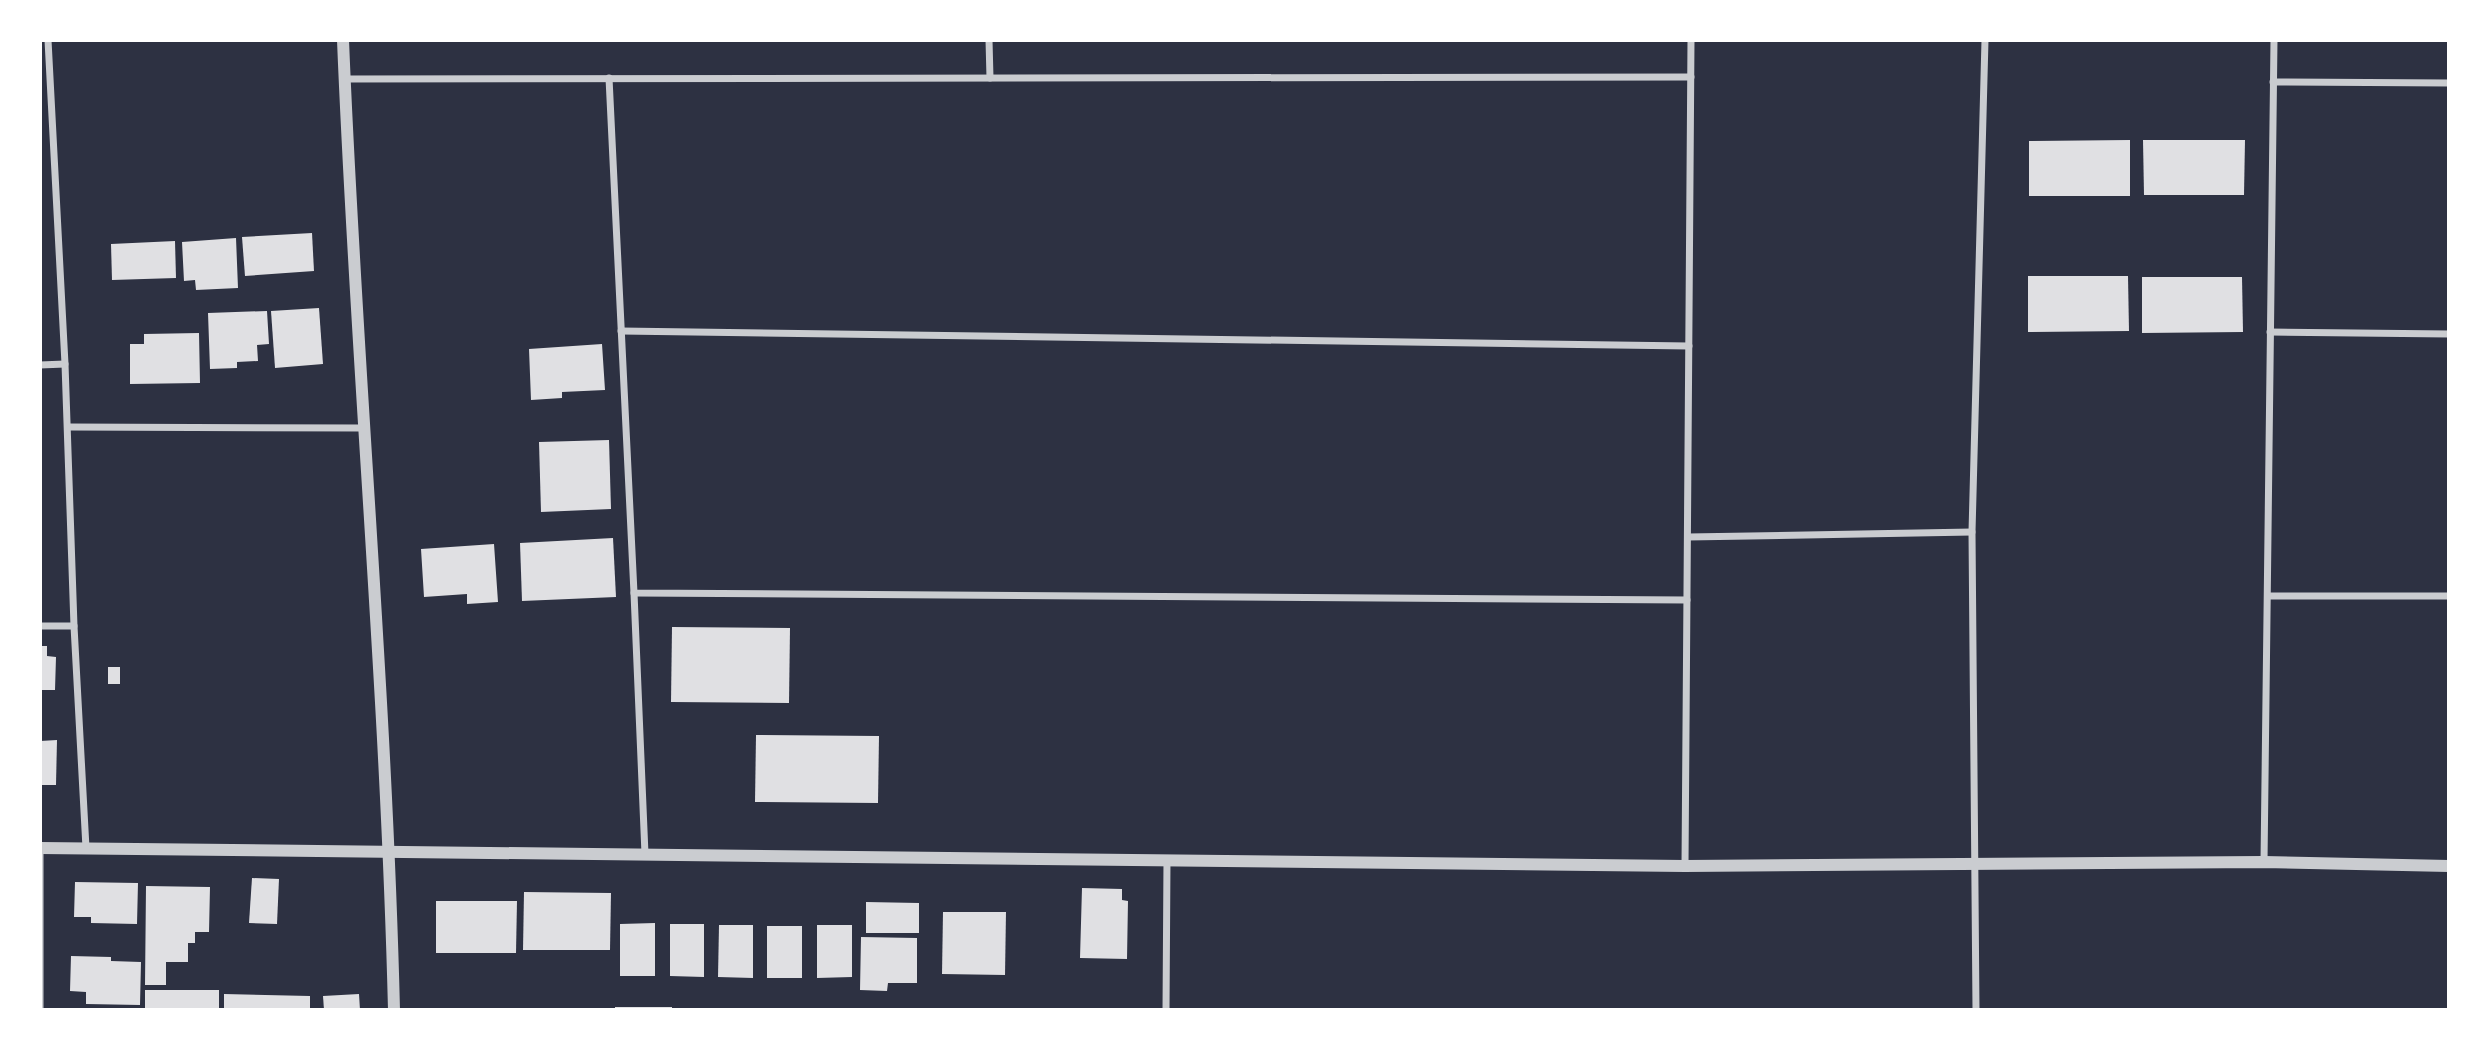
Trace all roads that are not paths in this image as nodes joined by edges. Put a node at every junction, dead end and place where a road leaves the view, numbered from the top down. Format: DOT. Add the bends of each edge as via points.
graph roads {
  1 [pos="48,40"];
  2 [pos="342,40"];
  3 [pos="989,40"];
  4 [pos="1691,40"];
  5 [pos="1985,40"];
  6 [pos="2274,40"];
  7 [pos="44,52"];
  8 [pos="609,78"];
  9 [pos="989,78"];
  10 [pos="1691,78"];
  11 [pos="344,79"];
  12 [pos="2273,82"];
  13 [pos="2449,83"];
  14 [pos="621,331"];
  15 [pos="2270,332"];
  16 [pos="2449,334"];
  17 [pos="1689,346"];
  18 [pos="65,364"];
  19 [pos="40,365"];
  20 [pos="68,427"];
  21 [pos="363,428"];
  22 [pos="1972,532"];
  23 [pos="1688,537"];
  24 [pos="634,593"];
  25 [pos="2268,596"];
  26 [pos="2449,596"];
  27 [pos="1687,600"];
  28 [pos="40,626"];
  29 [pos="74,626"];
  30 [pos="41,848"];
  31 [pos="86,848"];
  32 [pos="390,853"];
  33 [pos="645,854"];
  34 [pos="1167,859"];
  35 [pos="2264,862"];
  36 [pos="1976,865"];
  37 [pos="1685,866"];
  38 [pos="2449,866"];
  39 [pos="41,1010"];
  40 [pos="394,1010"];
  41 [pos="1166,1010"];
  42 [pos="1976,1010"];
  1 -- 7 [label="street"];
  2 -- 11 [label="street"];
  3 -- 9 [label="street"];
  4 -- 10 [label="street"];
  5 -- 22 [label="street"];
  6 -- 12 [label="street"];
  7 -- 18 [label="street"];
  8 -- 9 [label="street"];
  8 -- 11 [label="street"];
  8 -- 14 [label="street"];
  9 -- 10 [label="street"];
  10 -- 17 [label="street"];
  11 -- 21 [label="street"];
  12 -- 13 [label="street"];
  12 -- 15 [label="street"];
  14 -- 17 [label="street"];
  14 -- 24 [label="street"];
  15 -- 16 [label="street"];
  15 -- 25 [label="street"];
  17 -- 23 [label="street"];
  18 -- 19 [label="street"];
  18 -- 20 [label="street"];
  20 -- 21 [label="street"];
  20 -- 29 [label="street"];
  21 -- 32 [label="street"];
  22 -- 23 [label="street"];
  22 -- 36 [label="street"];
  23 -- 27 [label="street"];
  24 -- 27 [label="street"];
  24 -- 33 [label="street"];
  25 -- 26 [label="street"];
  25 -- 35 [label="street"];
  27 -- 37 [label="street"];
  28 -- 29 [label="street"];
  29 -- 31 [label="street"];
  30 -- 31 [label="street"];
  30 -- 39 [label="lane"];
  31 -- 32 [label="street"];
  32 -- 33 [label="street"];
  32 -- 40 [label="street"];
  33 -- 34 [label="street"];
  34 -- 37 [label="street"];
  34 -- 41 [label="street"];
  35 -- 36 [label="street"];
  35 -- 38 [label="street"];
  36 -- 37 [label="street"];
  36 -- 42 [label="street"];
}
